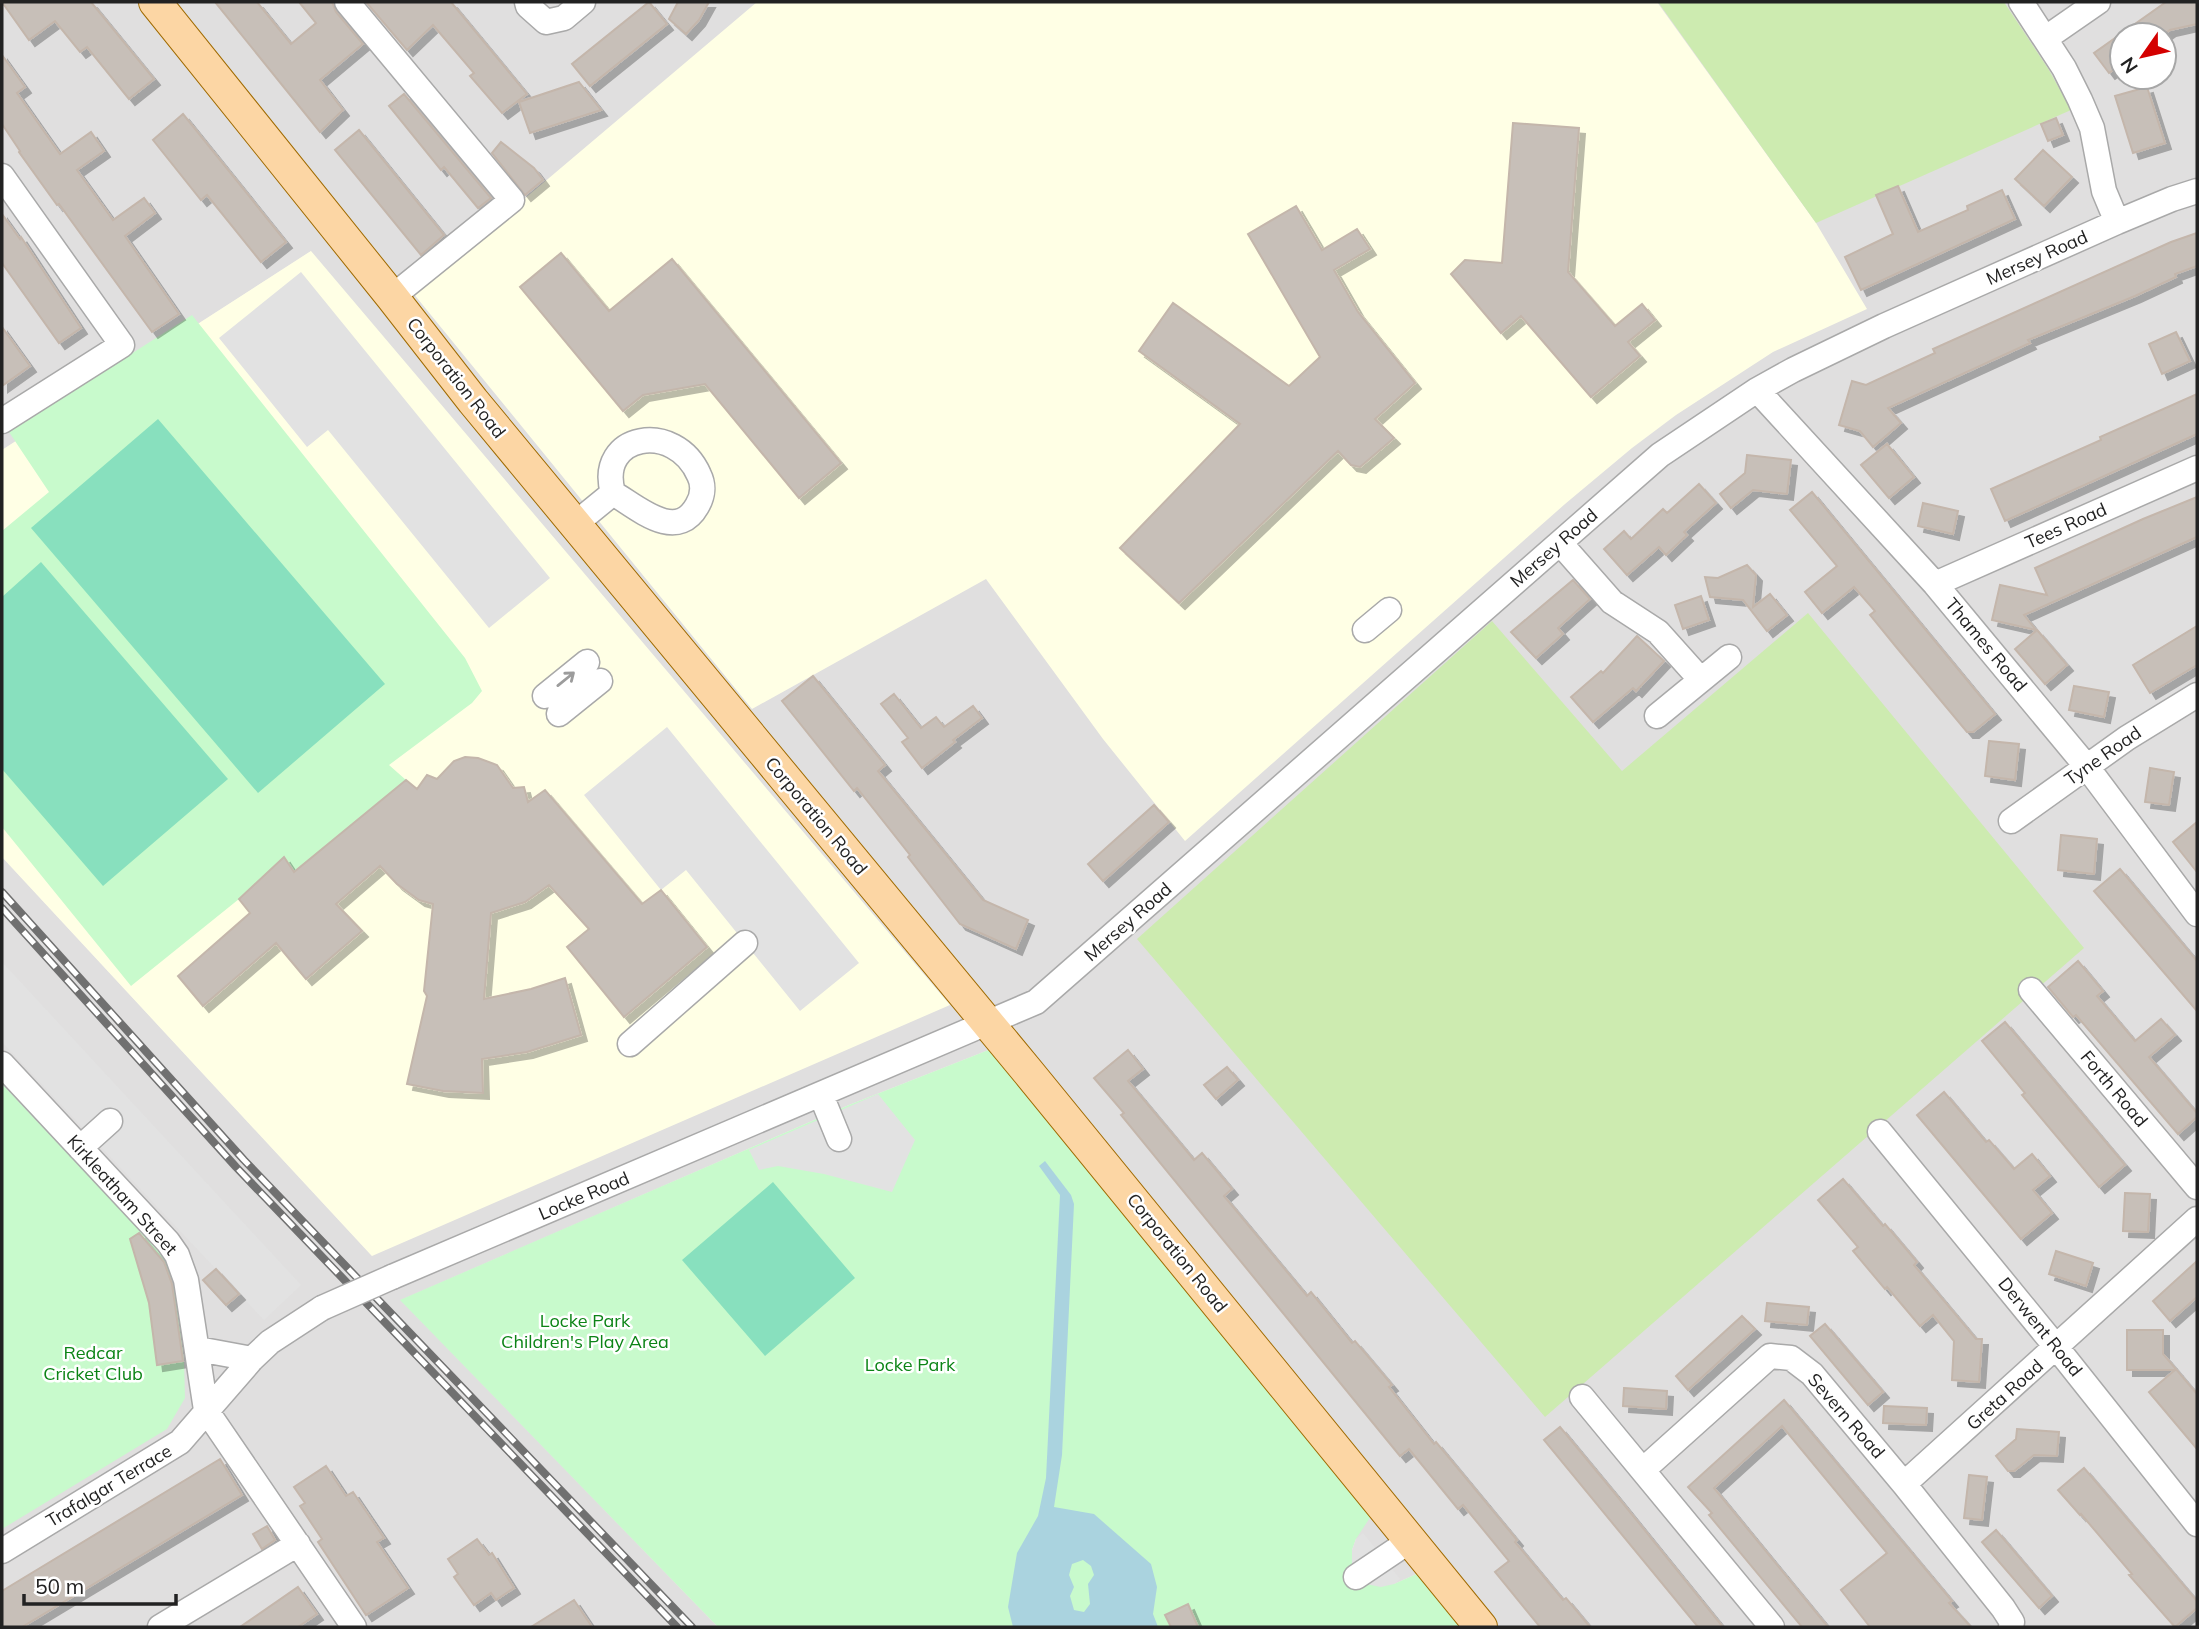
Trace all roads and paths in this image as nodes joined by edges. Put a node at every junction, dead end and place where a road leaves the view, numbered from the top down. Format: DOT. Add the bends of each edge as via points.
graph roads {
  1 [pos="155,2"];
  2 [pos="347,2"];
  3 [pos="527,2"];
  4 [pos="583,2"];
  5 [pos="2021,2"];
  6 [pos="2098,2"];
  7 [pos="2046,38"];
  8 [pos="2,176"];
  9 [pos="2197,191"];
  10 [pos="2117,222"];
  11 [pos="392,297"];
  12 [pos="1757,390"];
  13 [pos="2,421"];
  14 [pos="2197,468"];
  15 [pos="613,493"];
  16 [pos="576,524"];
  17 [pos="1560,543"];
  18 [pos="1935,583"];
  19 [pos="1388,610"];
  20 [pos="1364,630"];
  21 [pos="1729,657"];
  22 [pos="593,672"];
  23 [pos="1701,680"];
  24 [pos="2197,695"];
  25 [pos="552,705"];
  26 [pos="1657,716"];
  27 [pos="2087,767"];
  28 [pos="2011,821"];
  29 [pos="2197,914"];
  30 [pos="745,943"];
  31 [pos="2031,990"];
  32 [pos="988,1024"];
  33 [pos="630,1044"];
  34 [pos="2,1064"];
  35 [pos="821,1095"];
  36 [pos="110,1121"];
  37 [pos="1880,1132"];
  38 [pos="839,1139"];
  39 [pos="80,1148"];
  40 [pos="2197,1187"];
  41 [pos="2197,1219"];
  42 [pos="2057,1348"];
  43 [pos="198,1349"];
  44 [pos="252,1359"];
  45 [pos="1582,1397"];
  46 [pos="206,1410"];
  47 [pos="1644,1469"];
  48 [pos="1904,1484"];
  49 [pos="2197,1524"];
  50 [pos="1411,1540"];
  51 [pos="298,1544"];
  52 [pos="2,1550"];
  53 [pos="1356,1577"];
  54 [pos="160,1627"];
  55 [pos="354,1627"];
  56 [pos="1481,1627"];
  57 [pos="1772,1627"];
  58 [pos="2011,1627"];
  1 -- 11 [label="main road, Corporation Road"];
  2 -- 11 [label="street" via="512,200"];
  3 -- 4 [label="street" via="546,22 564,18"];
  5 -- 7 [label="street"];
  6 -- 7 [label="street"];
  7 -- 10 [label="street" via="2092,128 2104,191"];
  8 -- 13 [label="street" via="122,345"];
  9 -- 10 [label="street, Mersey Road"];
  10 -- 12 [label="street, Mersey Road" via="1884,326"];
  11 -- 16 [label="main road, Corporation Road"];
  12 -- 17 [label="street, Mersey Road" via="1660,455"];
  12 -- 18 [label="street, Thames Road"];
  14 -- 18 [label="street, Tees Road"];
  15 -- 16 [label="street"];
  16 -- 32 [label="main road, Corporation Road"];
  17 -- 23 [label="street" via="1612,602 1658,632"];
  17 -- 32 [label="street, Mersey Road" via="1036,1002"];
  18 -- 27 [label="street, Thames Road"];
  19 -- 20 [label="street"];
  21 -- 23 [label="street"];
  22 -- 25 [label="street"];
  23 -- 26 [label="street"];
  24 -- 27 [label="street, Tyne Road"];
  27 -- 28 [label="street, Tyne Road"];
  27 -- 29 [label="street, Thames Road"];
  30 -- 33 [label="street"];
  31 -- 40 [label="street, Forth Road"];
  32 -- 35 [label="street, Locke Road"];
  32 -- 50 [label="main road, Corporation Road"];
  34 -- 39 [label="street, Kirkleatham Street"];
  35 -- 38 [label="street"];
  35 -- 44 [label="street, Locke Road, bridge" via="322,1308"];
  36 -- 39 [label="street"];
  37 -- 42 [label="street, Derwent Road"];
  39 -- 43 [label="street, Kirkleatham Street" via="177,1255"];
  41 -- 42 [label="street, Greta Road"];
  42 -- 48 [label="street, Greta Road"];
  42 -- 49 [label="street, Derwent Road"];
  43 -- 44 [label="street"];
  43 -- 46 [label="street, Kirkleatham Street"];
  44 -- 46 [label="street, Locke Road"];
  45 -- 47 [label="street"];
  46 -- 51 [label="street, Kirkleatham Street"];
  46 -- 52 [label="street, Trafalgar Terrace" via="166,1452"];
  47 -- 48 [label="street, Severn Road" via="1770,1356 1791,1358 1812,1374"];
  47 -- 57 [label="street"];
  48 -- 58 [label="street, Severn Road" via="2003,1608"];
  50 -- 53 [label="street"];
  50 -- 56 [label="main road, Corporation Road"];
  51 -- 54 [label="street"];
  51 -- 55 [label="street, Kirkleatham Street"];
}
